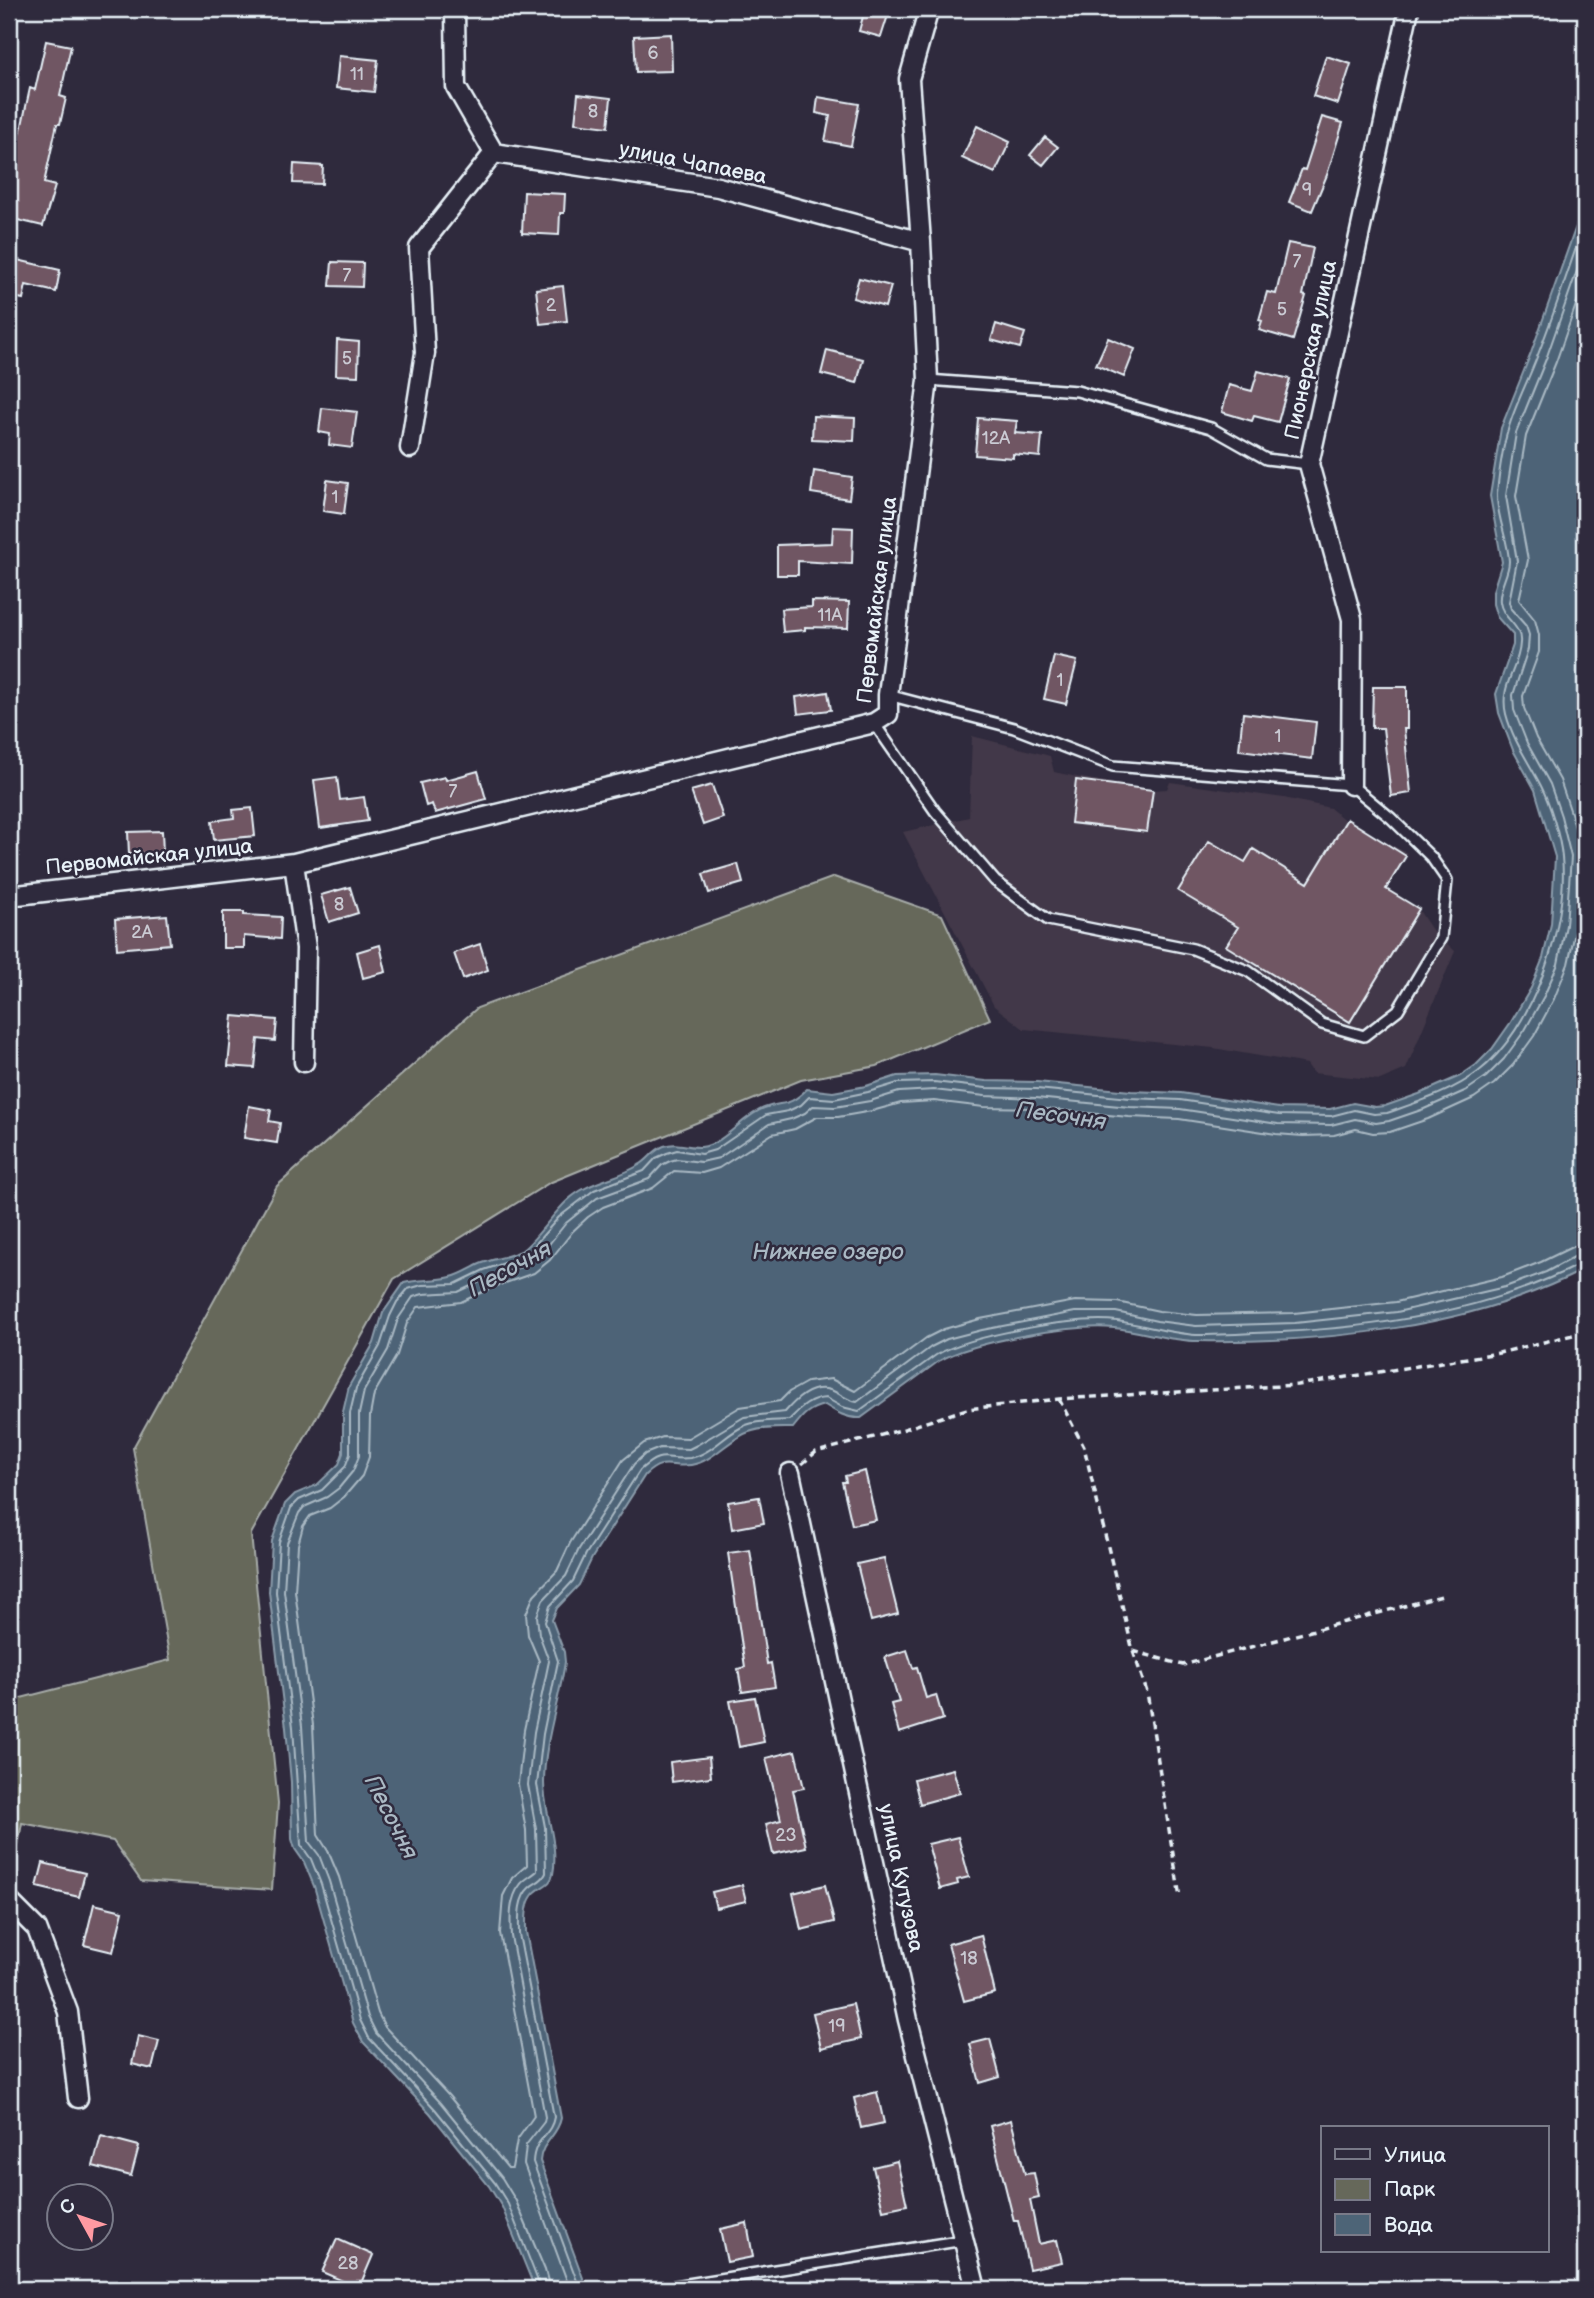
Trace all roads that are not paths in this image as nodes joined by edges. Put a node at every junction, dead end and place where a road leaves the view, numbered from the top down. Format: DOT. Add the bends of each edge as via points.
graph roads {
  1 [pos="456,9"];
  2 [pos="929,9"];
  3 [pos="1409,9"];
  4 [pos="494,153"];
  5 [pos="921,242"];
  6 [pos="928,380"];
  7 [pos="410,449"];
  8 [pos="1309,464"];
  9 [pos="888,695"];
  10 [pos="874,723"];
  11 [pos="1351,785"];
  12 [pos="294,863"];
  13 [pos="9,896"];
  14 [pos="304,1062"];
  15 [pos="790,1474"];
  16 [pos="9,1901"];
  17 [pos="78,2098"];
  18 [pos="964,2240"];
  19 [pos="656,2289"];
  20 [pos="976,2289"];
  1 -- 4 [label="street" via="456,87"];
  2 -- 5 [label="street, Первомайская улица" via="909,79"];
  3 -- 8 [label="street, Пионерская улица"];
  4 -- 5 [label="street, улица Чапаева" via="718,187"];
  4 -- 7 [label="street" via="419,248 425,353"];
  5 -- 6 [label="street, Первомайская улица"];
  6 -- 8 [label="lane" via="1077,391 1211,428 1266,459"];
  6 -- 9 [label="street, Первомайская улица"];
  8 -- 11 [label="street, Пионерская улица" via="1352,619"];
  9 -- 10 [label="street, Первомайская улица" via="888,714"];
  9 -- 11 [label="lane" via="1014,729 1113,765"];
  10 -- 11 [label="lane" via="936,811 995,881 1048,920 1192,949 1248,971 1322,1024 1364,1036 1398,1010 1441,938 1447,880 1391,818"];
  10 -- 12 [label="street, Первомайская улица"];
  12 -- 13 [label="street, Первомайская улица"];
  12 -- 14 [label="street" via="306,948"];
  15 -- 18 [label="street, улица Кутузова" via="908,2020"];
  16 -- 17 [label="street" via="37,1929 68,2012"];
  18 -- 19 [label="lane"];
  18 -- 20 [label="street, улица Кутузова"];
}
